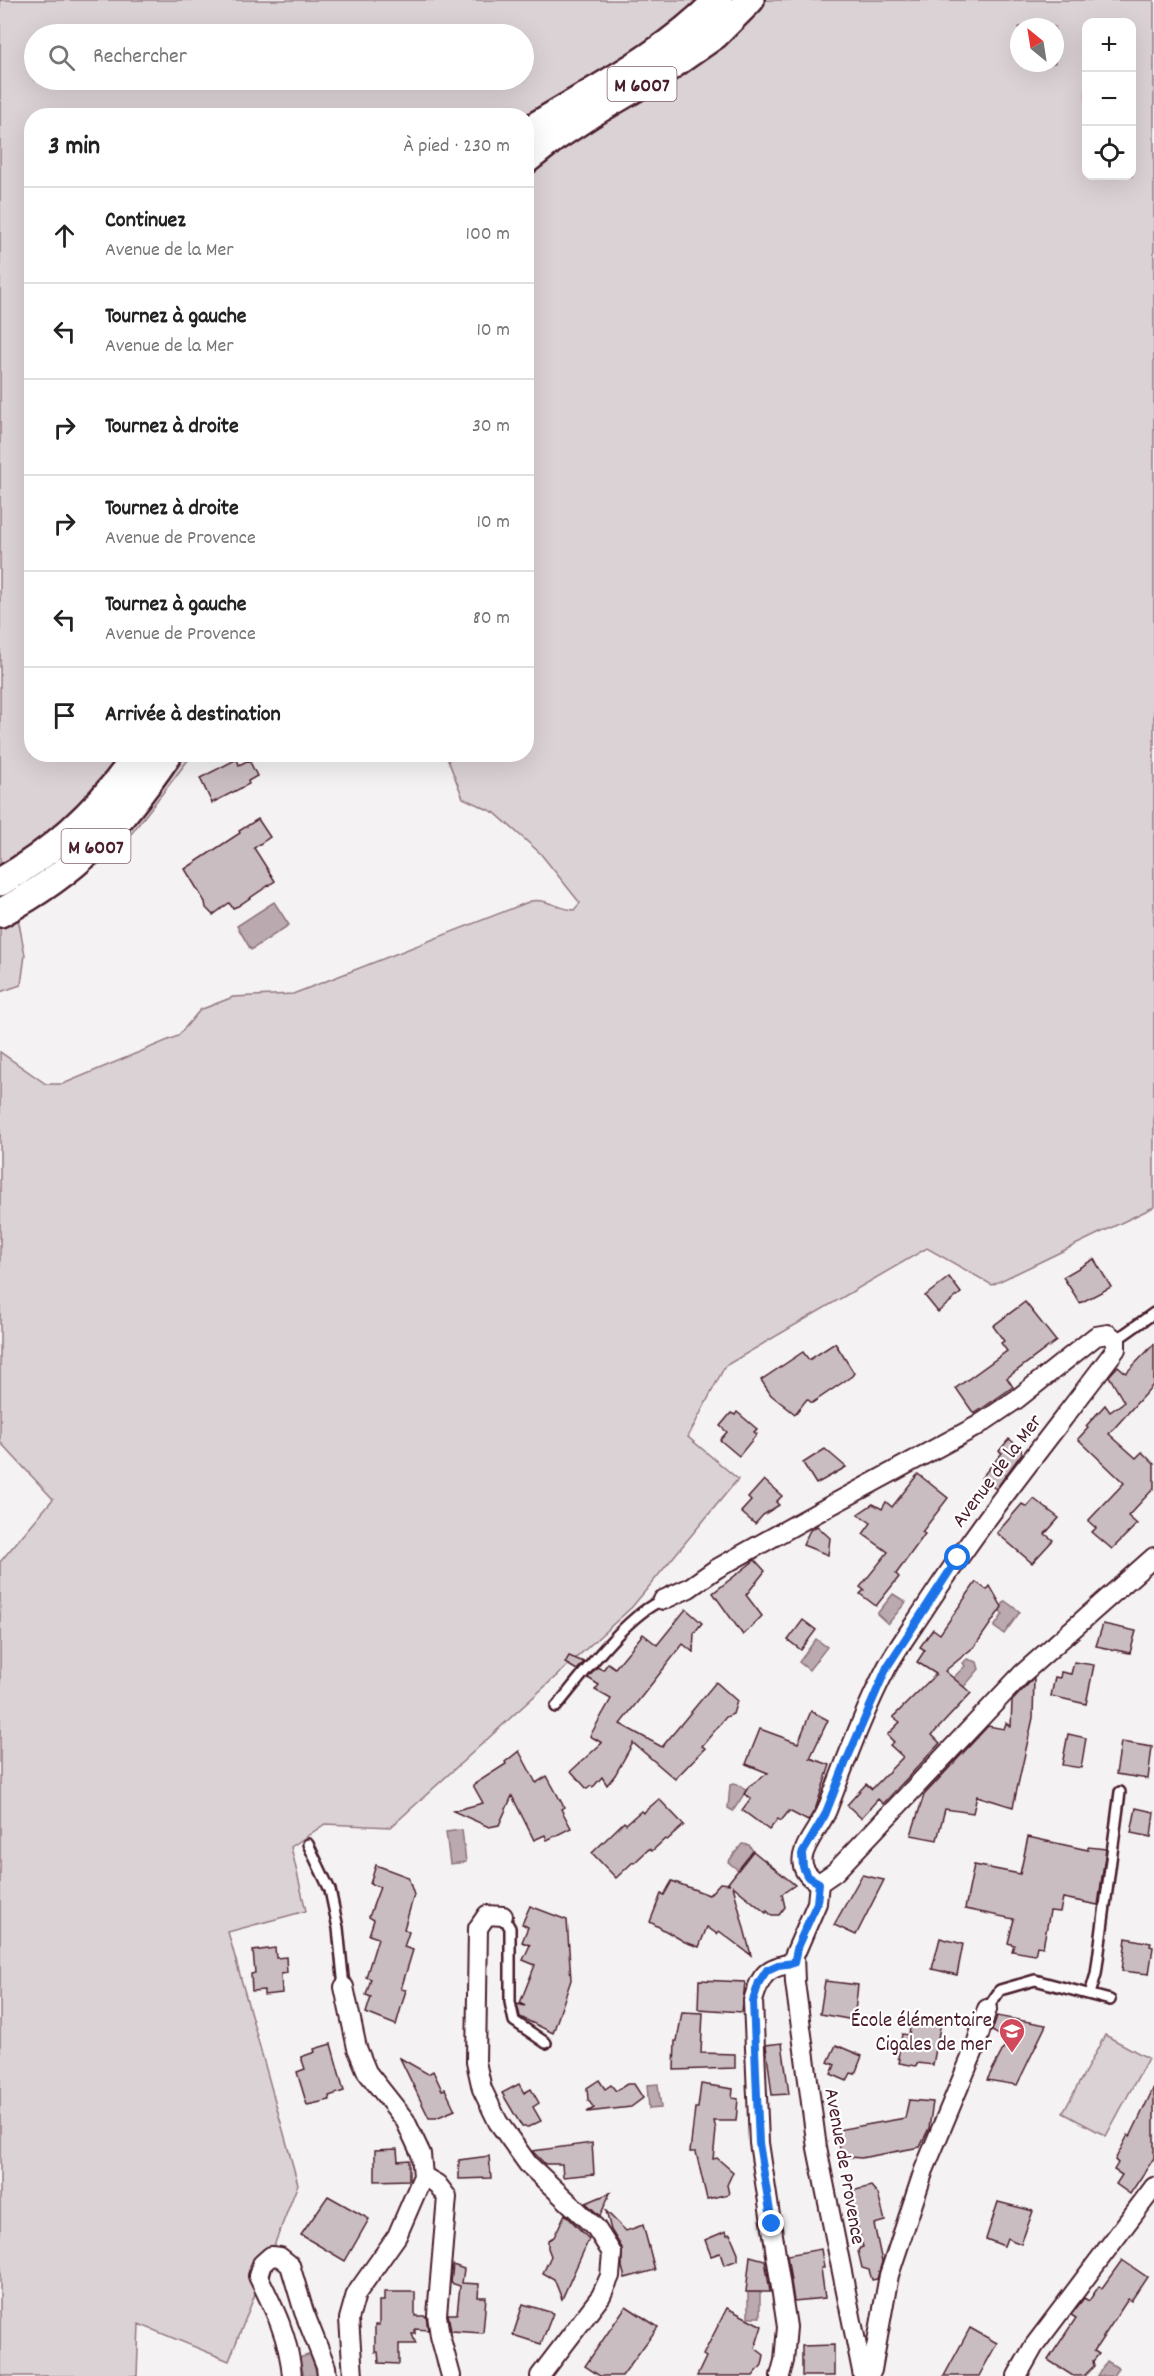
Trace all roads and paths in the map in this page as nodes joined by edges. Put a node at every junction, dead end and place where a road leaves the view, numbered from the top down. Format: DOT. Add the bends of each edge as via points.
graph roads {
  1 [pos="718,0"];
  2 [pos="750,0"];
  3 [pos="534,127"];
  4 [pos="534,154"];
  5 [pos="131,762"];
  6 [pos="162,762"];
  7 [pos="0,882"];
  8 [pos="0,913"];
  9 [pos="1154,1313"];
  10 [pos="1116,1340"];
  11 [pos="1154,1557"];
  12 [pos="663,1600"];
  13 [pos="556,1707"];
  14 [pos="1120,1792"];
  15 [pos="308,1844"];
  16 [pos="819,1883"];
  17 [pos="503,1916"];
  18 [pos="794,1960"];
  19 [pos="344,1988"];
  20 [pos="1090,1994"];
  21 [pos="1110,2000"];
  22 [pos="987,2009"];
  23 [pos="546,2043"];
  24 [pos="423,2176"];
  25 [pos="1154,2187"];
  26 [pos="292,2376"];
  27 [pos="327,2376"];
  28 [pos="353,2376"];
  29 [pos="451,2376"];
  30 [pos="540,2376"];
  31 [pos="780,2376"];
  32 [pos="863,2376"];
  33 [pos="1017,2376"];
  1 -- 3 [label="main road, M 6007" via="636,66"];
  2 -- 4 [label="main road, M 6007" via="715,35"];
  5 -- 7 [label="main road, M 6007" via="81,822"];
  6 -- 8 [label="main road, M 6007" via="118,823 96,846 30,897"];
  9 -- 10 [label="lane"];
  10 -- 12 [label="street, Avenue de la Mer" via="1108,1334 1096,1336 977,1426"];
  10 -- 16 [label="street, Avenue de la Mer" via="1116,1350 958,1558 887,1667 825,1815 802,1854 807,1876"];
  11 -- 16 [label="street" via="1022,1674 836,1872"];
  12 -- 13 [label="lane, Avenue de la Mer" via="633,1618"];
  14 -- 20 [label="lane"];
  15 -- 19 [label="lane" via="330,1890"];
  16 -- 18 [label="street" via="817,1903"];
  17 -- 23 [label="lane" via="510,1928 510,2002 514,2021"];
  17 -- 30 [label="street" via="487,1915 478,1928 476,2062 482,2089 498,2122 528,2164 596,2228 612,2253 610,2276 601,2296"];
  18 -- 31 [label="street" via="767,1970 753,2001 759,2143 787,2327"];
  18 -- 32 [label="street, Avenue de Provence" via="817,2148"];
  19 -- 24 [label="street" via="357,2049 367,2072 405,2120 421,2154"];
  20 -- 21 [label="lane"];
  20 -- 22 [label="lane" via="1035,1980 1000,1990"];
  22 -- 32 [label="street" via="975,2048 924,2170 889,2276 872,2370"];
  24 -- 28 [label="street" via="397,2236 356,2294 349,2319"];
  24 -- 29 [label="street" via="437,2184 447,2197 437,2315"];
  25 -- 33 [label="street" via="1034,2346"];
  26 -- 27 [label="street" via="290,2352 278,2315 258,2276 262,2264 271,2256 280,2256 290,2265"];
}
